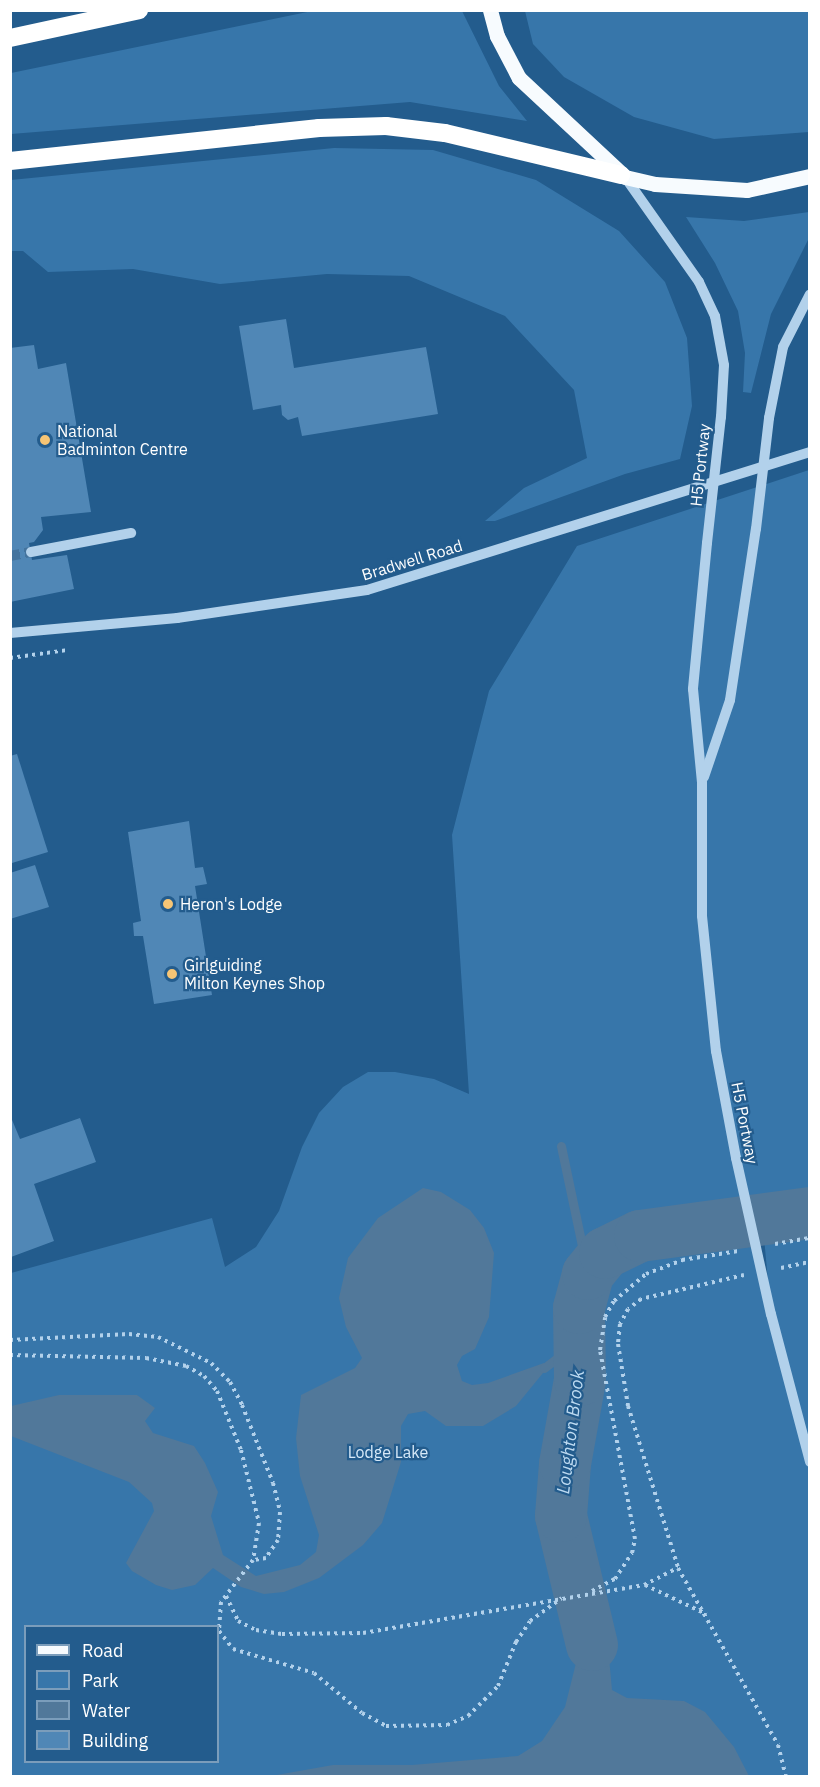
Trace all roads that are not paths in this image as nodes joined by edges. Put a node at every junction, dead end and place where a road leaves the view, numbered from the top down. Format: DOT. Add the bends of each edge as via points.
graph roads {
  1 [pos="139,10"];
  2 [pos="490,10"];
  3 [pos="10,38"];
  4 [pos="10,161"];
  5 [pos="623,176"];
  6 [pos="810,176"];
  7 [pos="810,294"];
  8 [pos="810,452"];
  9 [pos="131,533"];
  10 [pos="31,552"];
  11 [pos="10,633"];
  12 [pos="702,783"];
  13 [pos="810,1462"];
  1 -- 3 [label="highway"];
  2 -- 5 [label="main road" via="496,36 519,78"];
  4 -- 5 [label="highway" via="319,128 386,126 445,133"];
  5 -- 6 [label="main road" via="655,184 747,190"];
  5 -- 12 [label="street, H5 Portway, bridge" via="699,282 715,316 724,365 693,689"];
  7 -- 12 [label="street, H5 Portway, bridge" via="783,347 769,418 729,700"];
  8 -- 11 [label="street, Bradwell Road" via="367,590 177,618"];
  9 -- 10 [label="street"];
  12 -- 13 [label="street, H5 Portway, bridge" via="702,916 716,1051 771,1314"];
}
